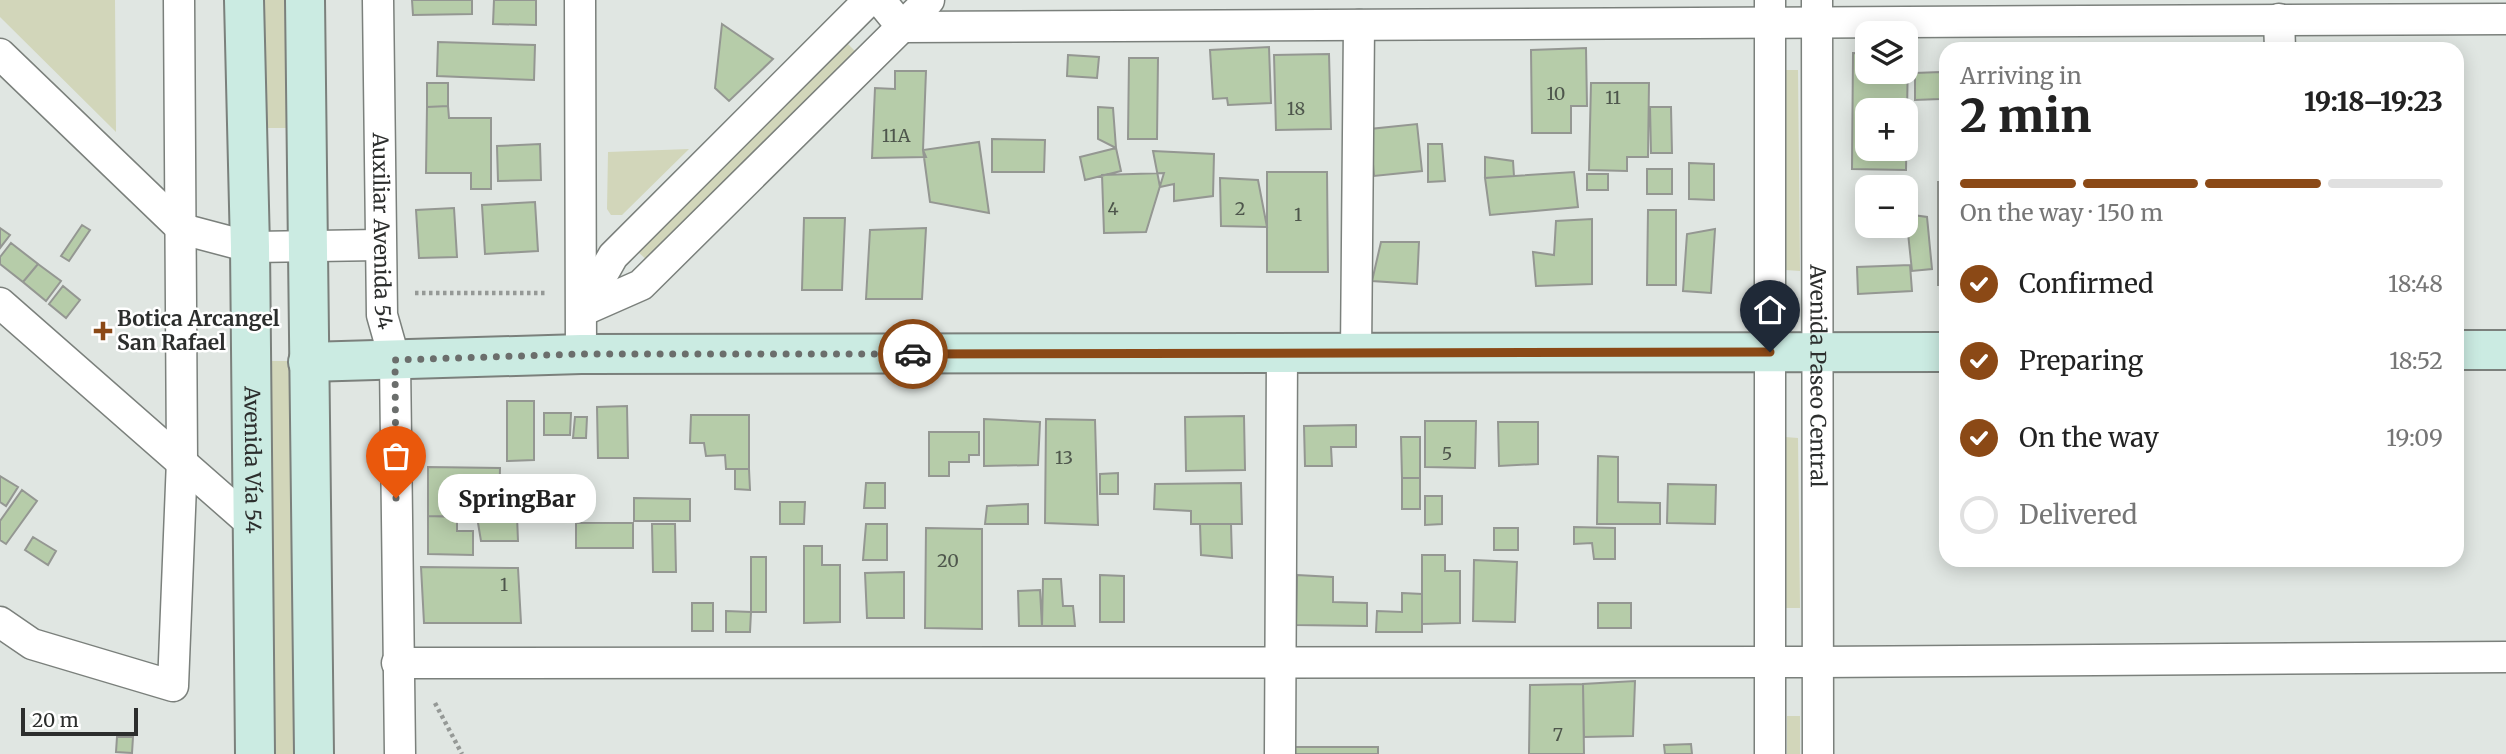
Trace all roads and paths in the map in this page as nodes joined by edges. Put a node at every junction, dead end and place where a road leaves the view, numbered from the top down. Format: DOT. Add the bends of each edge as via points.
graph roads {
  1 [pos="178,0"];
  2 [pos="244,0"];
  3 [pos="305,0"];
  4 [pos="378,0"];
  5 [pos="580,0"];
  6 [pos="869,0"];
  7 [pos="880,0"];
  8 [pos="929,0"];
  9 [pos="1770,11"];
  10 [pos="1817,11"];
  11 [pos="2279,19"];
  12 [pos="2506,19"];
  13 [pos="1359,25"];
  14 [pos="902,27"];
  15 [pos="2280,42"];
  16 [pos="0,54"];
  17 [pos="182,229"];
  18 [pos="379,245"];
  19 [pos="306,246"];
  20 [pos="250,247"];
  21 [pos="409,293"];
  22 [pos="554,293"];
  23 [pos="0,303"];
  24 [pos="582,311"];
  25 [pos="2464,350"];
  26 [pos="2506,350"];
  27 [pos="1770,352"];
  28 [pos="1817,352"];
  29 [pos="1939,352"];
  30 [pos="1282,353"];
  31 [pos="1356,353"];
  32 [pos="581,354"];
  33 [pos="395,360"];
  34 [pos="307,362"];
  35 [pos="182,460"];
  36 [pos="253,525"];
  37 [pos="0,622"];
  38 [pos="2506,657"];
  39 [pos="1280,660"];
  40 [pos="1770,661"];
  41 [pos="1819,662"];
  42 [pos="404,663"];
  43 [pos="255,754"];
  44 [pos="314,754"];
  45 [pos="400,754"];
  46 [pos="463,754"];
  47 [pos="1280,754"];
  48 [pos="1770,754"];
  49 [pos="1818,754"];
  1 -- 17 [label="street"];
  2 -- 20 [label="street, Avenida Vía 54"];
  3 -- 19 [label="street"];
  4 -- 18 [label="street, Auxiliar Avenida 54"];
  5 -- 24 [label="street"];
  6 -- 24 [label="street" via="613,256"];
  7 -- 14 [label="street"];
  8 -- 14 [label="street"];
  9 -- 10 [label="street"];
  9 -- 13 [label="street"];
  9 -- 27 [label="street"];
  10 -- 11 [label="street"];
  10 -- 28 [label="street, Avenida Paseo Central"];
  11 -- 12 [label="street"];
  11 -- 15 [label="street"];
  13 -- 14 [label="street"];
  13 -- 31 [label="street"];
  14 -- 24 [label="street" via="641,285"];
  16 -- 17 [label="street"];
  17 -- 20 [label="street"];
  17 -- 35 [label="street"];
  18 -- 19 [label="street"];
  18 -- 33 [label="street, Auxiliar Avenida 54" via="382,315"];
  19 -- 20 [label="street"];
  19 -- 34 [label="street"];
  20 -- 36 [label="street, Avenida Vía 54"];
  21 -- 22 [label="path"];
  23 -- 35 [label="street"];
  24 -- 32 [label="street"];
  25 -- 26 [label="street"];
  27 -- 28 [label="street"];
  27 -- 31 [label="street"];
  27 -- 40 [label="street"];
  28 -- 29 [label="street"];
  28 -- 41 [label="street, Avenida Paseo Central"];
  30 -- 31 [label="street"];
  30 -- 32 [label="street"];
  30 -- 39 [label="street"];
  32 -- 33 [label="street"];
  33 -- 34 [label="street"];
  33 -- 42 [label="street, Auxiliar Avenida 54"];
  34 -- 44 [label="street"];
  35 -- 36 [label="street"];
  35 -- 37 [label="street" via="173,686 32,644"];
  36 -- 43 [label="street, Avenida Vía 54"];
  38 -- 41 [label="street"];
  39 -- 40 [label="street"];
  39 -- 42 [label="street"];
  39 -- 47 [label="street"];
  40 -- 41 [label="street"];
  40 -- 48 [label="street"];
  41 -- 49 [label="street, Avenida Paseo Central"];
  42 -- 45 [label="street, Auxiliar Avenida 54"];
  42 -- 46 [label="path"];
}
